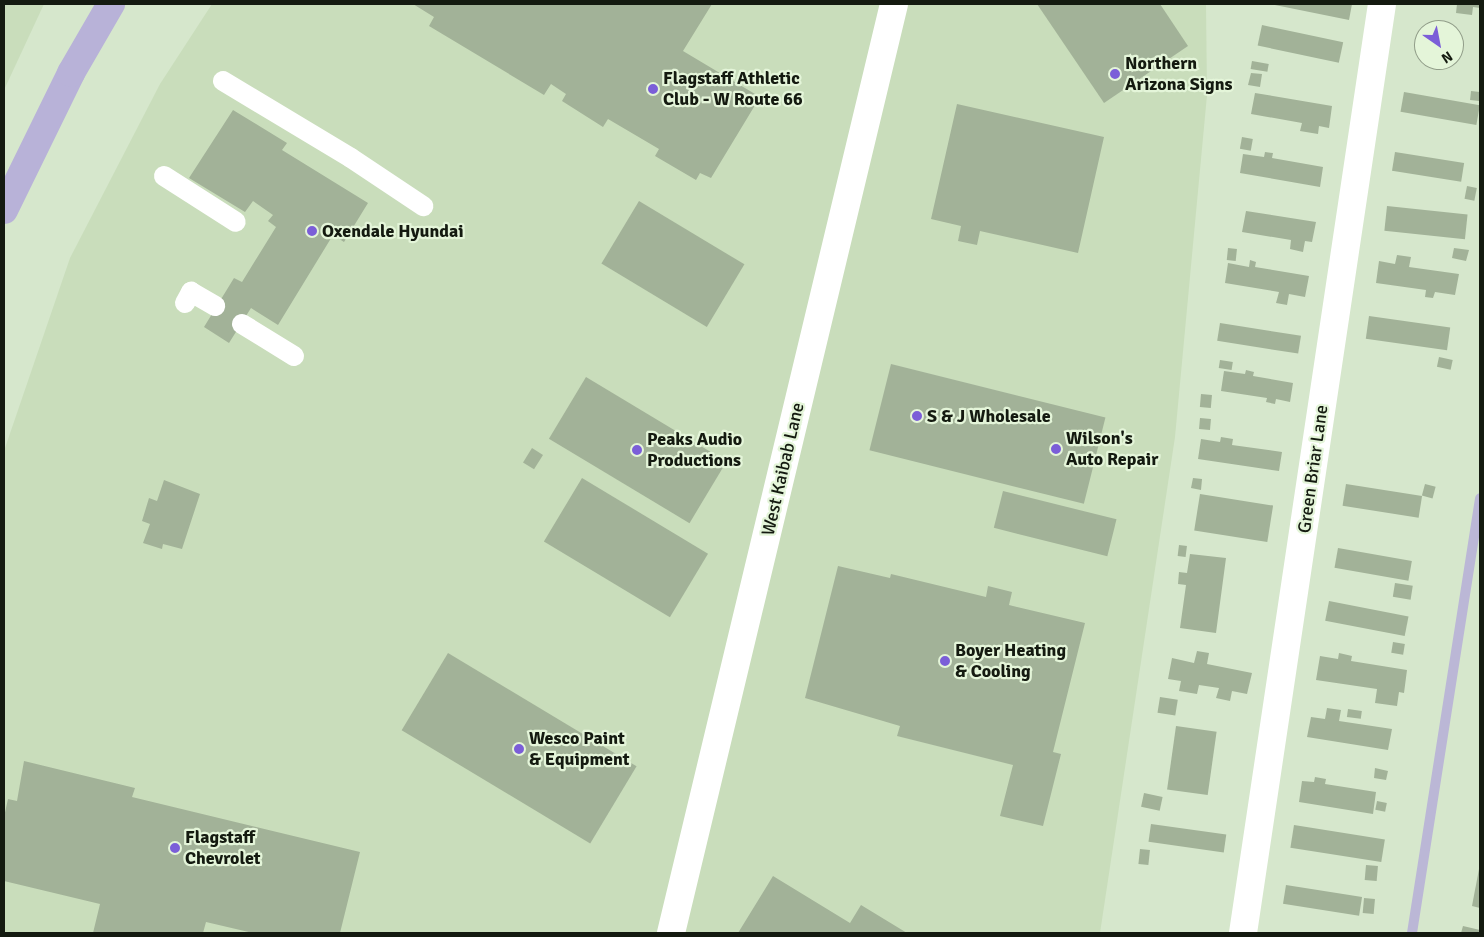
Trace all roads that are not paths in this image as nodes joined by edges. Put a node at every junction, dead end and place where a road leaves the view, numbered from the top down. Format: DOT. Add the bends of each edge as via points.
graph roads {
  1 [pos="111,4"];
  2 [pos="894,4"];
  3 [pos="1382,4"];
  4 [pos="223,81"];
  5 [pos="164,176"];
  6 [pos="423,206"];
  7 [pos="4,210"];
  8 [pos="236,222"];
  9 [pos="185,303"];
  10 [pos="215,306"];
  11 [pos="242,324"];
  12 [pos="294,356"];
  13 [pos="671,933"];
  14 [pos="1243,933"];
  1 -- 7 [label="main road" via="71,73"];
  2 -- 13 [label="street, West Kaibab Lane"];
  3 -- 14 [label="street, Green Briar Lane"];
  4 -- 6 [label="lane"];
  5 -- 8 [label="lane"];
  9 -- 10 [label="lane" via="191,292"];
  11 -- 12 [label="lane"];
}
